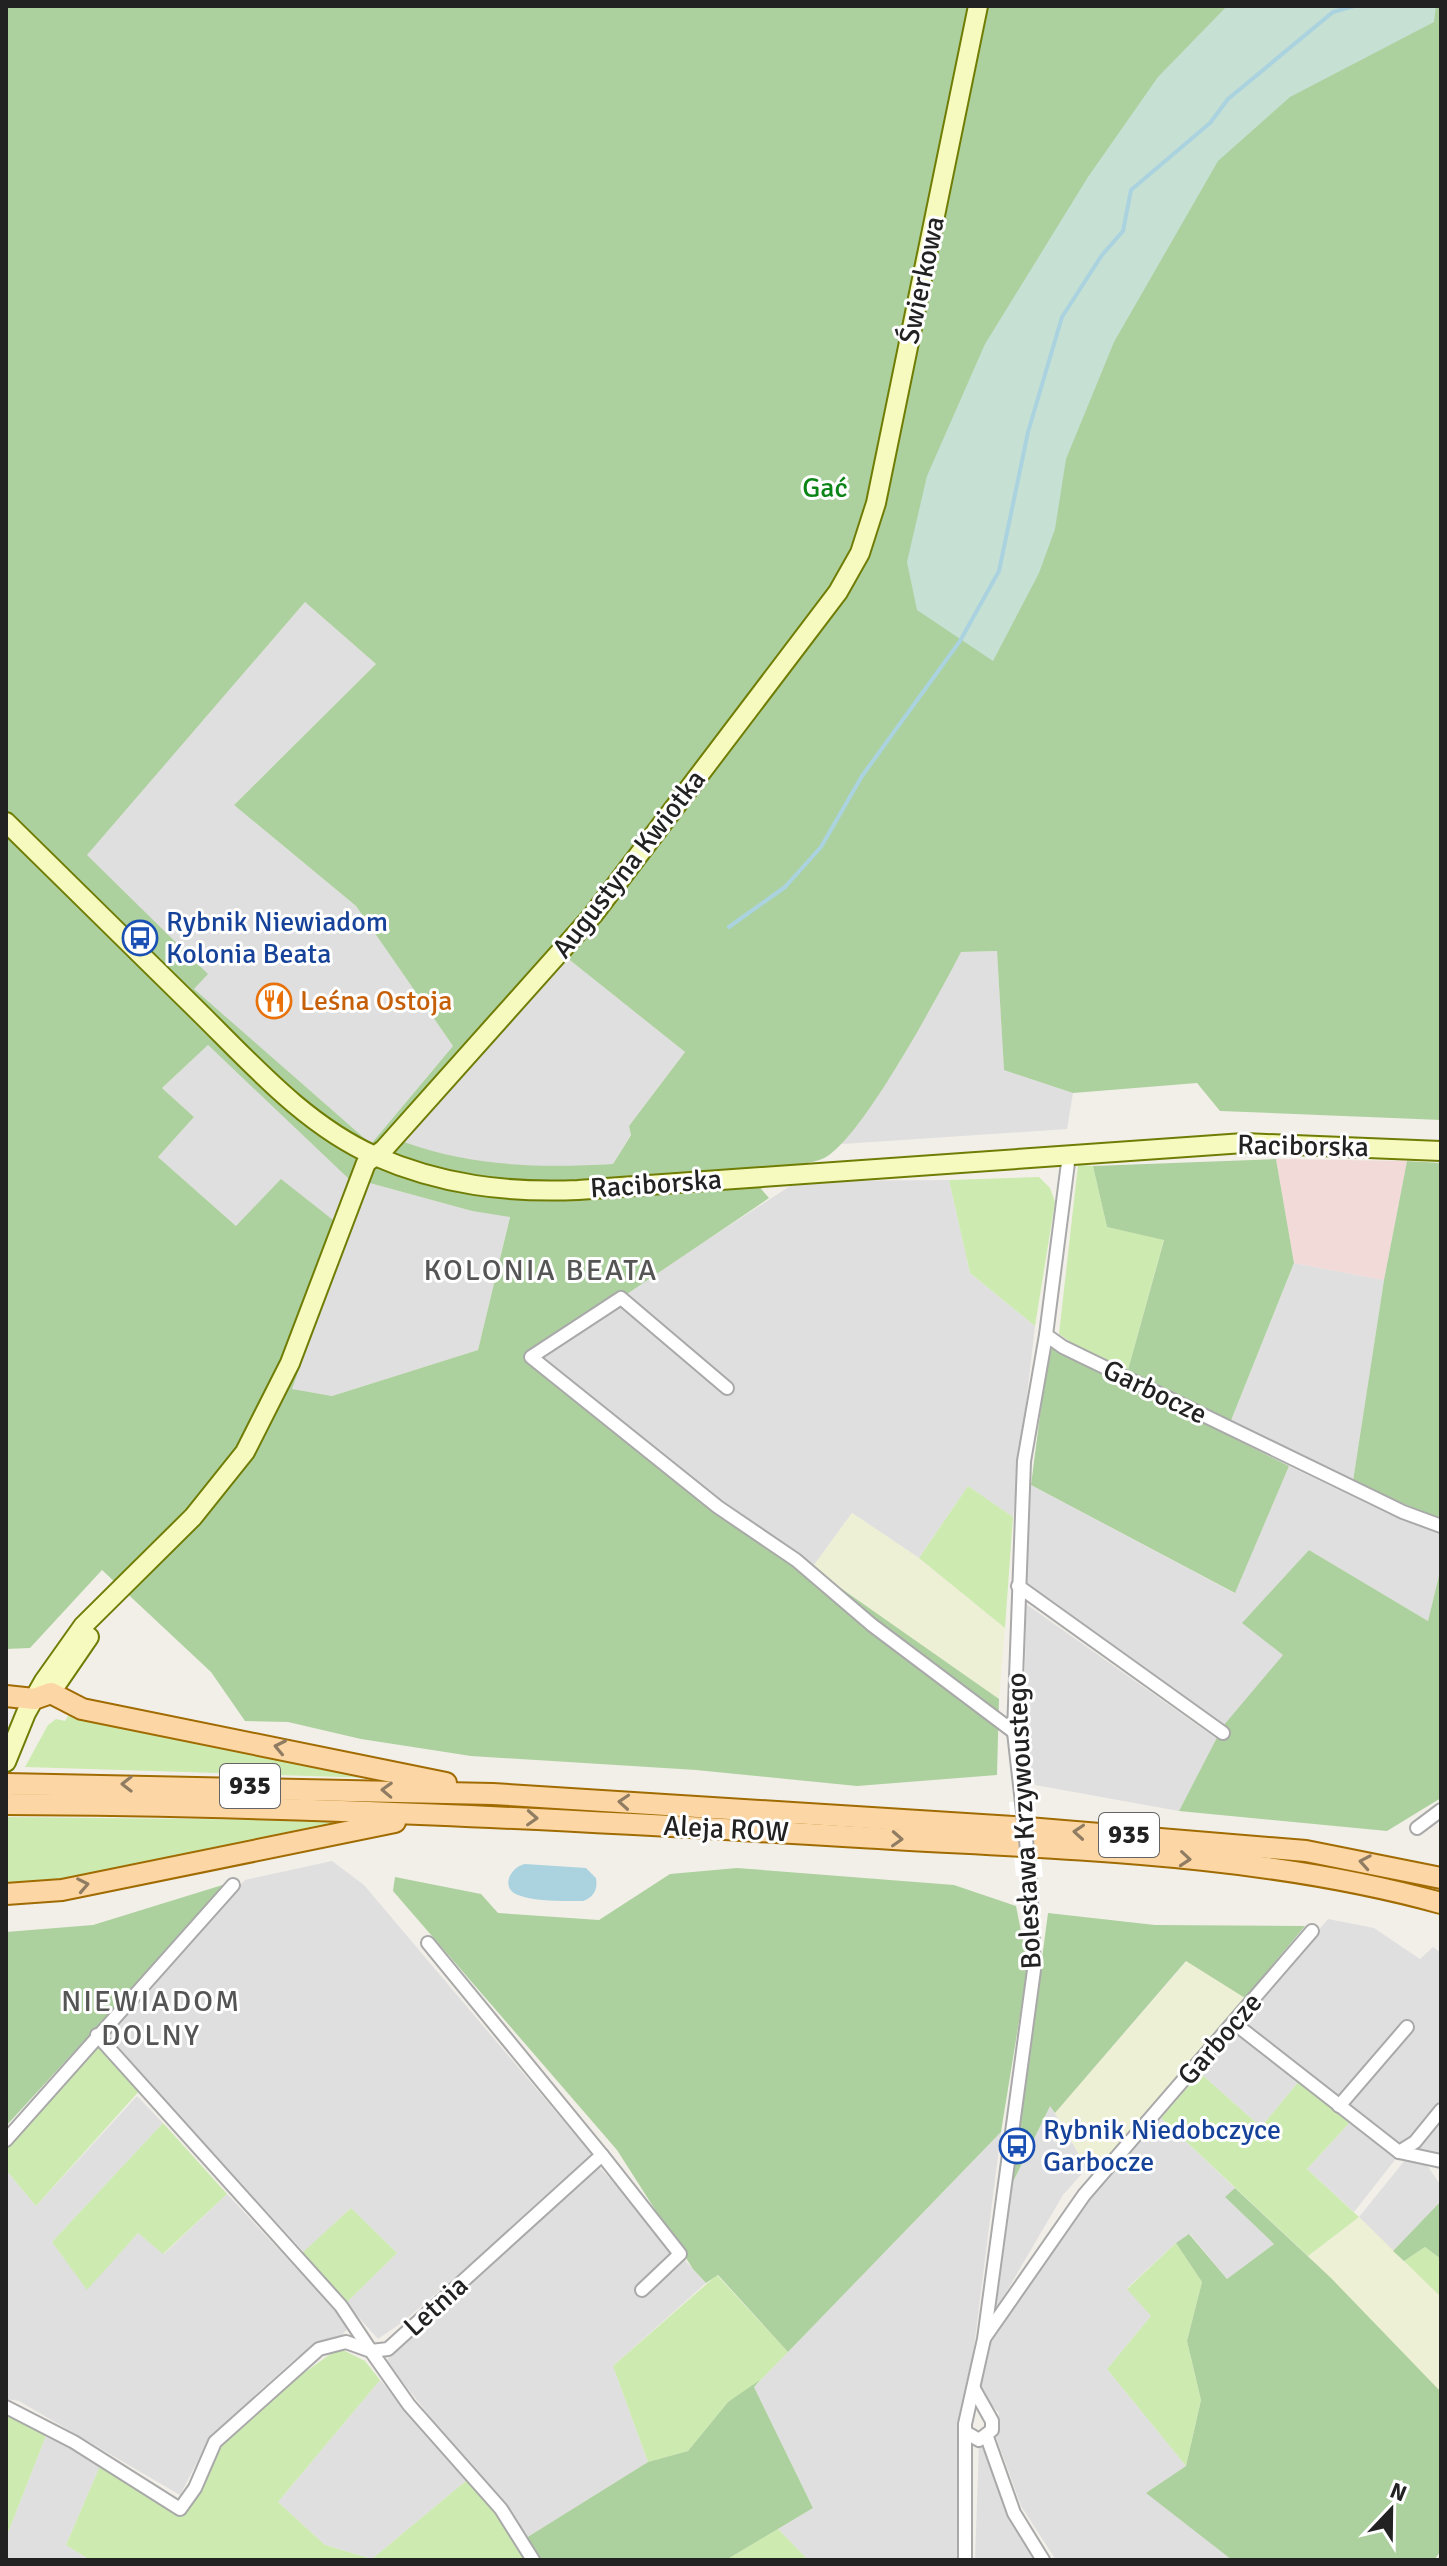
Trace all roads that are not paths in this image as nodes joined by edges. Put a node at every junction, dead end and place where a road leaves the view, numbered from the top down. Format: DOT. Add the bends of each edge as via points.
graph roads {
  1 [pos="978,6"];
  2 [pos="860,553"];
  3 [pos="6,822"];
  4 [pos="1441,1151"];
  5 [pos="374,1155"];
  6 [pos="1069,1155"];
  7 [pos="1046,1335"];
  8 [pos="727,1388"];
  9 [pos="1441,1526"];
  10 [pos="1018,1586"];
  11 [pos="6,1696"];
  12 [pos="42,1696"];
  13 [pos="1014,1732"];
  14 [pos="1223,1733"];
  15 [pos="6,1762"];
  16 [pos="6,1784"];
  17 [pos="493,1794"];
  18 [pos="6,1804"];
  19 [pos="1441,1810"];
  20 [pos="454,1814"];
  21 [pos="1417,1828"];
  22 [pos="1441,1878"];
  23 [pos="233,1885"];
  24 [pos="6,1894"];
  25 [pos="1441,1903"];
  26 [pos="1312,1931"];
  27 [pos="428,1943"];
  28 [pos="1234,2023"];
  29 [pos="1407,2027"];
  30 [pos="97,2035"];
  31 [pos="1339,2106"];
  32 [pos="1441,2110"];
  33 [pos="6,2140"];
  34 [pos="1399,2152"];
  35 [pos="602,2155"];
  36 [pos="1441,2161"];
  37 [pos="642,2290"];
  38 [pos="984,2339"];
  39 [pos="371,2351"];
  40 [pos="974,2389"];
  41 [pos="6,2407"];
  42 [pos="987,2414"];
  43 [pos="969,2416"];
  44 [pos="967,2433"];
  45 [pos="983,2439"];
  46 [pos="966,2476"];
  47 [pos="533,2560"];
  48 [pos="965,2560"];
  49 [pos="1043,2560"];
  1 -- 2 [label="street, Świerkowa" via="879,487"];
  2 -- 5 [label="street, Augustyna Kwiotka" via="838,592 593,915"];
  3 -- 5 [label="street, Raciborska" via="264,1075 323,1125"];
  4 -- 6 [label="street, Raciborska" via="1244,1143"];
  5 -- 6 [label="street, Raciborska" via="449,1182 540,1191"];
  5 -- 12 [label="street, Augustyna Kwiotka" via="356,1183 290,1363 253,1439 193,1517 103,1609"];
  6 -- 7 [label="street, Bolesława Krzywoustego"];
  7 -- 9 [label="street, Garbocze"];
  7 -- 10 [label="street, Bolesława Krzywoustego" via="1024,1461"];
  8 -- 13 [label="street" via="621,1298 531,1357"];
  10 -- 13 [label="street, Bolesława Krzywoustego"];
  10 -- 14 [label="street"];
  11 -- 12 [label="main road"];
  12 -- 15 [label="street, Augustyna Kwiotka"];
  17 -- 12 [label="main road, one-way" via="82,1709"];
  13 -- 38 [label="street, Bolesława Krzywoustego, bridge" via="1034,1970"];
  17 -- 16 [label="main road, Aleja ROW / 935, one-way"];
  22 -- 17 [label="main road, Aleja ROW / 935, one-way" via="1306,1851 1224,1843"];
  18 -- 20 [label="main road, Aleja ROW / 935"];
  19 -- 21 [label="street"];
  24 -- 20 [label="main road, one-way" via="62,1890 362,1827"];
  20 -- 25 [label="main road, Aleja ROW / 935, one-way" via="1200,1860 1312,1875"];
  23 -- 30 [label="street"];
  26 -- 28 [label="street, Garbocze"];
  27 -- 35 [label="street"];
  28 -- 31 [label="street"];
  28 -- 38 [label="street, Garbocze" via="1084,2195"];
  29 -- 31 [label="street"];
  30 -- 33 [label="street"];
  30 -- 39 [label="street, Letnia" via="341,2306"];
  31 -- 34 [label="street"];
  32 -- 34 [label="street" via="1415,2142"];
  34 -- 36 [label="street"];
  35 -- 37 [label="street" via="680,2254"];
  35 -- 39 [label="street, Letnia" via="388,2349"];
  38 -- 40 [label="street, Bolesława Krzywoustego"];
  39 -- 41 [label="street" via="346,2342 319,2349 215,2442 180,2509 74,2442"];
  39 -- 47 [label="street" via="409,2405 501,2509"];
  40 -- 42 [label="street"];
  40 -- 43 [label="street, Bolesława Krzywoustego"];
  42 -- 43 [label="street"];
  42 -- 45 [label="street" via="993,2426"];
  43 -- 44 [label="street"];
  44 -- 45 [label="street"];
  44 -- 46 [label="street"];
  45 -- 46 [label="street"];
  45 -- 49 [label="street" via="1014,2513"];
  46 -- 48 [label="street"];
}
